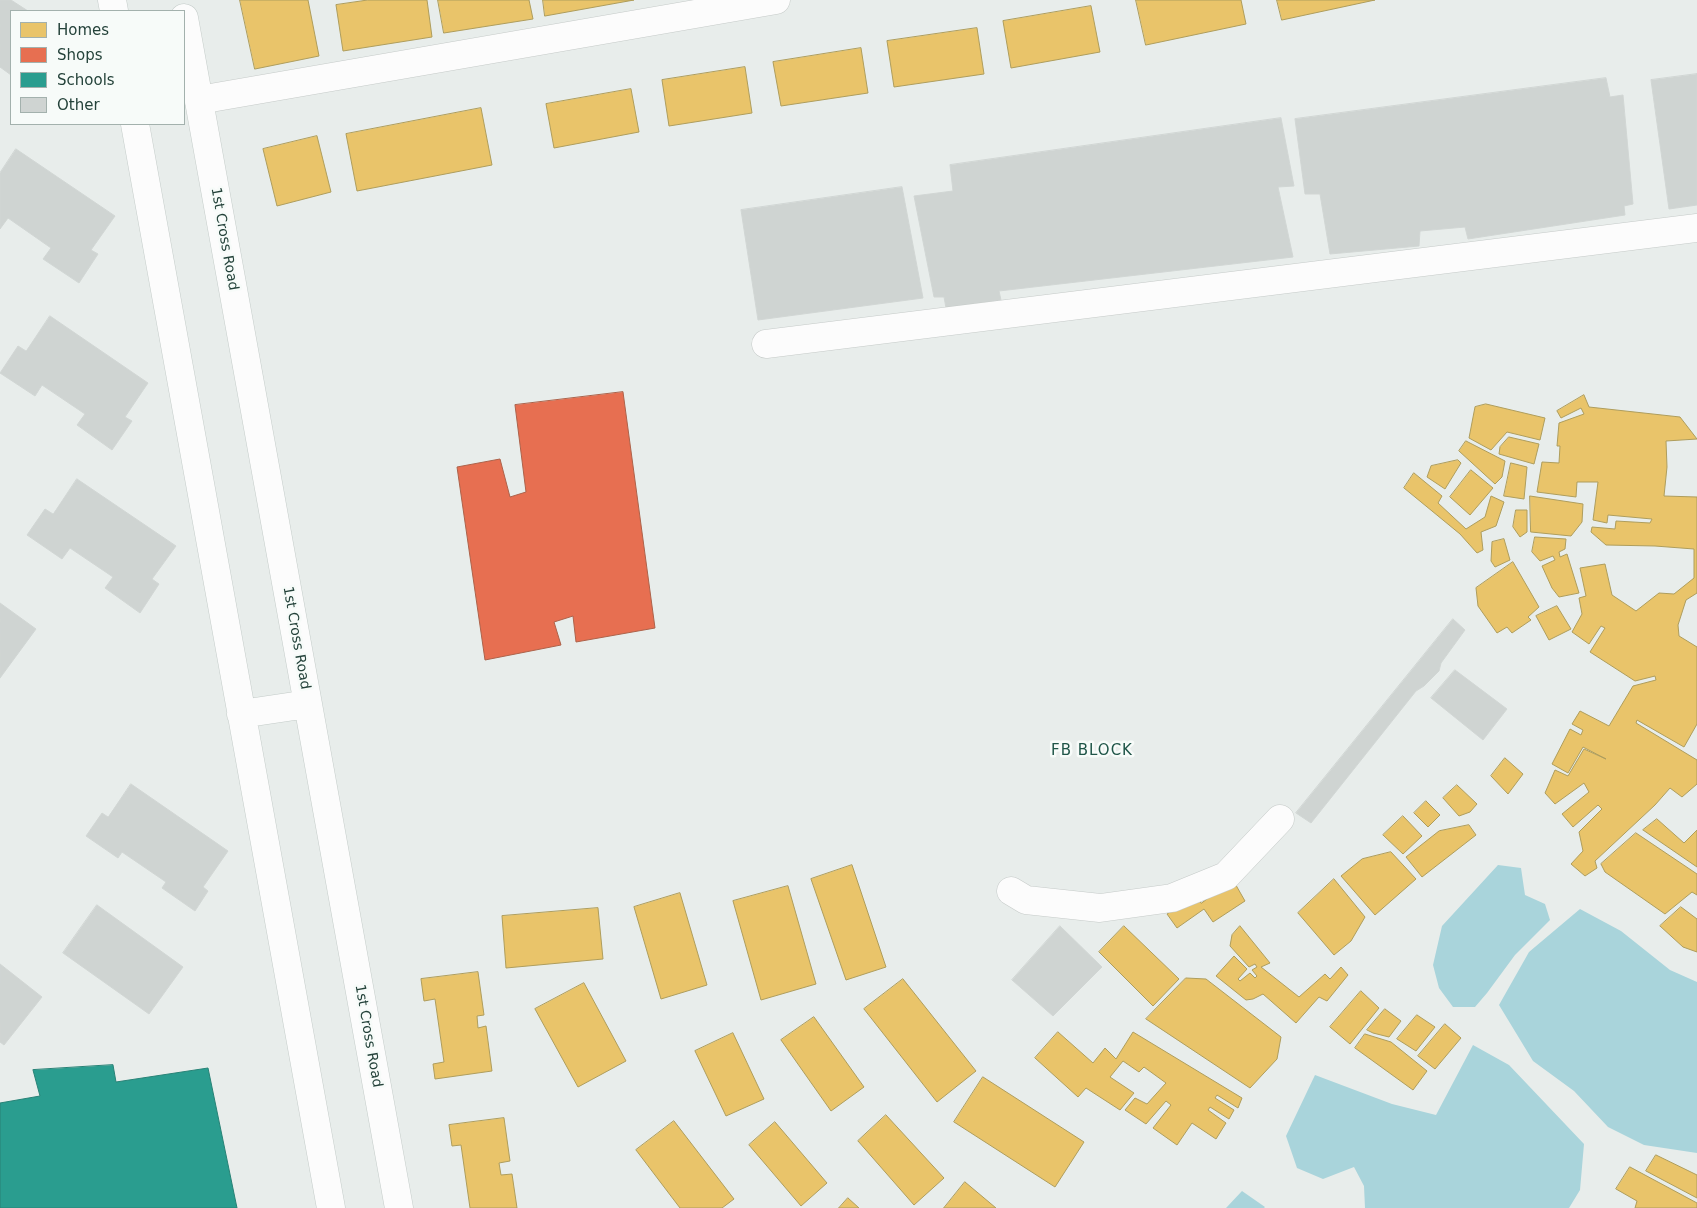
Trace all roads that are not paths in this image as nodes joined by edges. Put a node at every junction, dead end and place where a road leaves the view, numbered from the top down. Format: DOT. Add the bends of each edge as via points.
graph roads {
  1 [pos="776,0"];
  2 [pos="185,23"];
  3 [pos="199,100"];
  4 [pos="134,125"];
  5 [pos="1697,228"];
  6 [pos="766,344"];
  7 [pos="308,704"];
  8 [pos="241,714"];
  9 [pos="1280,820"];
  10 [pos="1011,891"];
  11 [pos="331,1208"];
  12 [pos="399,1208"];
  1 -- 3 [label="street"];
  2 -- 3 [label="street, 1st Cross Road"];
  3 -- 7 [label="street, 1st Cross Road"];
  4 -- 8 [label="street"];
  5 -- 6 [label="street"];
  7 -- 8 [label="street"];
  7 -- 12 [label="street, 1st Cross Road"];
  8 -- 11 [label="street"];
  9 -- 10 [label="street" via="1226,876 1172,898 1100,908 1026,900"];
}
